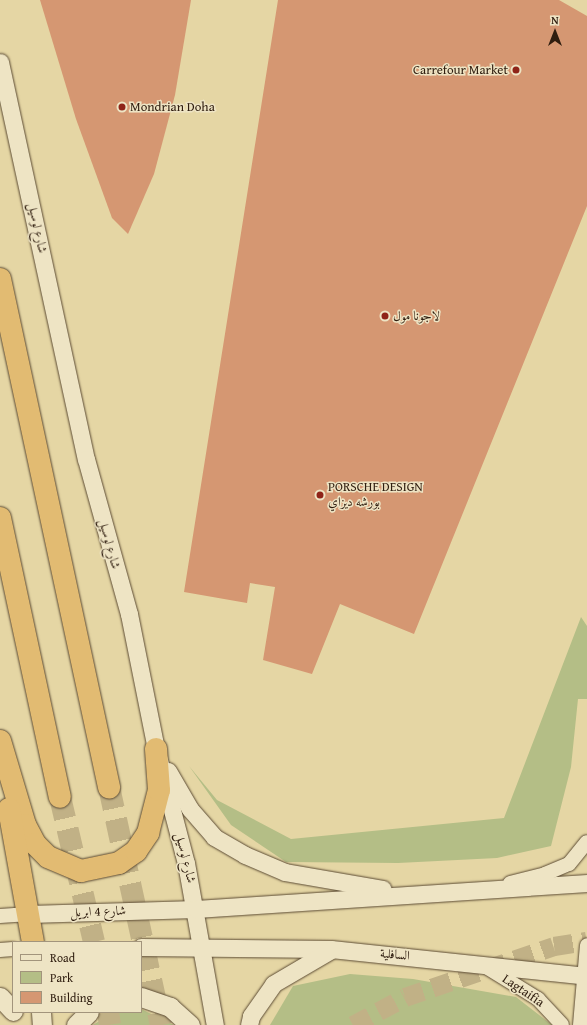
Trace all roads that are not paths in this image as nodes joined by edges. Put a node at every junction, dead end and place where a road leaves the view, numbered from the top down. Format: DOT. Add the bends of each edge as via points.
graph roads {
  1 [pos="0,62"];
  2 [pos="0,279"];
  3 [pos="0,518"];
  4 [pos="0,741"];
  5 [pos="156,750"];
  6 [pos="0,754"];
  7 [pos="109,787"];
  8 [pos="60,797"];
  9 [pos="587,842"];
  10 [pos="587,883"];
  11 [pos="474,891"];
  12 [pos="410,893"];
  13 [pos="196,908"];
  14 [pos="29,914"];
  15 [pos="0,916"];
  16 [pos="33,941"];
  17 [pos="587,945"];
  18 [pos="142,947"];
  19 [pos="202,947"];
  20 [pos="12,949"];
  21 [pos="331,949"];
  22 [pos="0,950"];
  23 [pos="480,963"];
  24 [pos="585,976"];
  25 [pos="0,997"];
  26 [pos="142,997"];
  27 [pos="12,1011"];
  28 [pos="14,1013"];
  29 [pos="41,1013"];
  30 [pos="88,1013"];
  31 [pos="23,1025"];
  32 [pos="42,1025"];
  33 [pos="76,1025"];
  34 [pos="190,1025"];
  35 [pos="215,1025"];
  36 [pos="249,1025"];
  37 [pos="562,1025"];
  38 [pos="580,1025"];
  1 -- 5 [label="street, شارع لوسيل" via="86,459 129,614"];
  2 -- 7 [label="highway"];
  3 -- 8 [label="highway"];
  4 -- 5 [label="highway" via="25,825 35,844 48,857 81,871 119,863 136,851 148,833 159,790"];
  5 -- 12 [label="street" via="190,809 214,837 238,851 285,872"];
  5 -- 13 [label="street, شارع لوسيل"];
  6 -- 14 [label="highway"];
  9 -- 11 [label="street" via="569,864 551,872"];
  10 -- 11 [label="street"];
  11 -- 12 [label="street"];
  12 -- 13 [label="street"];
  13 -- 14 [label="street, شارع 4 ابريل"];
  13 -- 19 [label="street, شارع لوسيل"];
  14 -- 15 [label="street, شارع 4 ابريل"];
  14 -- 16 [label="highway"];
  17 -- 24 [label="street"];
  18 -- 19 [label="street"];
  19 -- 21 [label="street, السافلية"];
  19 -- 35 [label="street, شارع لوسيل"];
  20 -- 22 [label="street"];
  21 -- 23 [label="street, السافلية"];
  21 -- 36 [label="street" via="273,984 251,1016"];
  23 -- 24 [label="street, السافلية"];
  23 -- 37 [label="street, Lagtaifia" via="538,999"];
  24 -- 38 [label="street"];
  25 -- 27 [label="main road"];
  26 -- 34 [label="main road" via="170,1007"];
  28 -- 31 [label="main road"];
  29 -- 32 [label="main road"];
  30 -- 33 [label="main road"];
}
